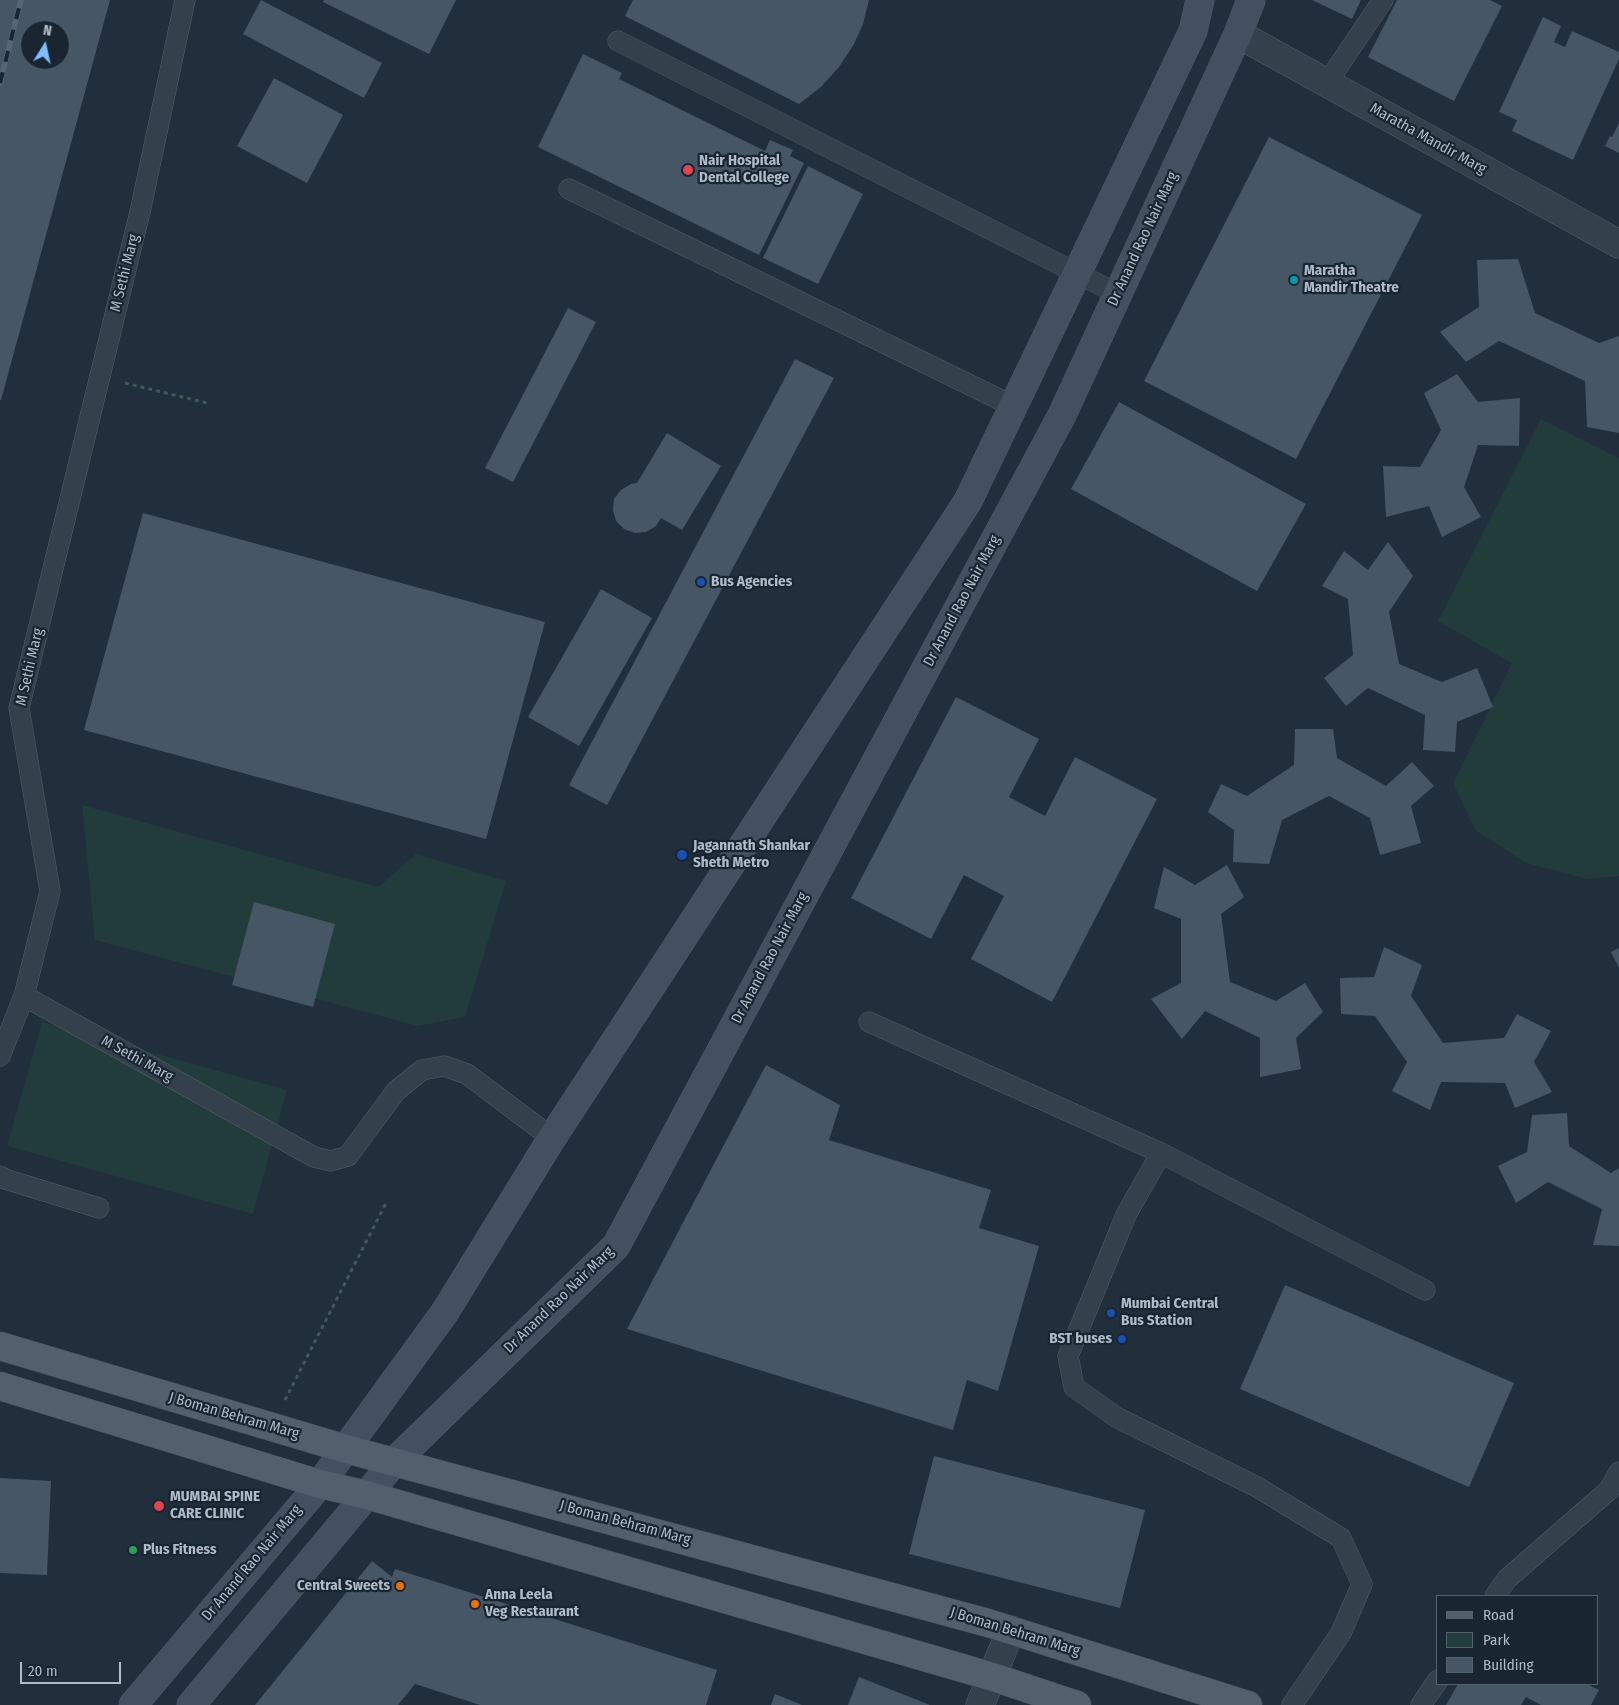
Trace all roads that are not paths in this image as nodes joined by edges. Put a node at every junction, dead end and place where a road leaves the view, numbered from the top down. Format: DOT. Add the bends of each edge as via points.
graph roads {
  1 [pos="185,0"];
  2 [pos="1200,0"];
  3 [pos="1251,0"];
  4 [pos="1382,0"];
  5 [pos="1238,34"];
  6 [pos="618,42"];
  7 [pos="1327,83"];
  8 [pos="569,189"];
  9 [pos="1619,244"];
  10 [pos="1077,274"];
  11 [pos="1118,294"];
  12 [pos="1013,406"];
  13 [pos="24,996"];
  14 [pos="870,1022"];
  15 [pos="0,1056"];
  16 [pos="552,1138"];
  17 [pos="1161,1153"];
  18 [pos="0,1176"];
  19 [pos="99,1208"];
  20 [pos="1424,1290"];
  21 [pos="0,1346"];
  22 [pos="0,1386"];
  23 [pos="346,1449"];
  24 [pos="395,1461"];
  25 [pos="1619,1472"];
  26 [pos="320,1484"];
  27 [pos="367,1495"];
  28 [pos="1496,1595"];
  29 [pos="1011,1630"];
  30 [pos="993,1678"];
  31 [pos="1436,1683"];
  32 [pos="133,1705"];
  33 [pos="191,1705"];
  34 [pos="980,1705"];
  35 [pos="1077,1705"];
  36 [pos="1248,1705"];
  37 [pos="1292,1705"];
  38 [pos="1421,1705"];
  1 -- 13 [label="lane, M Sethi Marg" via="140,212 20,708 50,891"];
  2 -- 10 [label="main road, Dr Anand Rao Nair Marg" via="1193,31"];
  3 -- 5 [label="main road, Dr Anand Rao Nair Marg"];
  4 -- 7 [label="lane"];
  5 -- 7 [label="street, Maratha Mandir Marg"];
  5 -- 11 [label="main road, Dr Anand Rao Nair Marg"];
  6 -- 10 [label="lane"];
  7 -- 9 [label="street, Maratha Mandir Marg"];
  8 -- 12 [label="lane"];
  10 -- 11 [label="lane"];
  10 -- 12 [label="main road, Dr Anand Rao Nair Marg"];
  11 -- 24 [label="main road, Dr Anand Rao Nair Marg" via="1062,415 616,1246"];
  12 -- 16 [label="main road, Dr Anand Rao Nair Marg" via="968,501"];
  13 -- 15 [label="lane"];
  13 -- 16 [label="lane, M Sethi Marg" via="314,1157 331,1162 348,1156 396,1091 422,1070 444,1066 467,1074"];
  14 -- 17 [label="lane"];
  16 -- 23 [label="main road, Dr Anand Rao Nair Marg" via="445,1312"];
  17 -- 20 [label="lane"];
  17 -- 37 [label="lane" via="1126,1216 1068,1356 1074,1387 1116,1417 1257,1487 1341,1538 1362,1584 1341,1633"];
  18 -- 19 [label="lane"];
  21 -- 23 [label="main road, J Boman Behram Marg"];
  22 -- 26 [label="main road"];
  23 -- 24 [label="main road, J Boman Behram Marg"];
  23 -- 26 [label="main road, Dr Anand Rao Nair Marg"];
  24 -- 27 [label="main road, Dr Anand Rao Nair Marg"];
  24 -- 29 [label="main road, J Boman Behram Marg"];
  25 -- 28 [label="lane" via="1609,1490 1507,1579"];
  26 -- 27 [label="main road"];
  26 -- 32 [label="main road, Dr Anand Rao Nair Marg"];
  27 -- 30 [label="main road"];
  27 -- 33 [label="main road, Dr Anand Rao Nair Marg"];
  29 -- 30 [label="street"];
  29 -- 36 [label="main road, J Boman Behram Marg"];
  30 -- 34 [label="street"];
  30 -- 35 [label="main road"];
  31 -- 38 [label="lane"];
}
